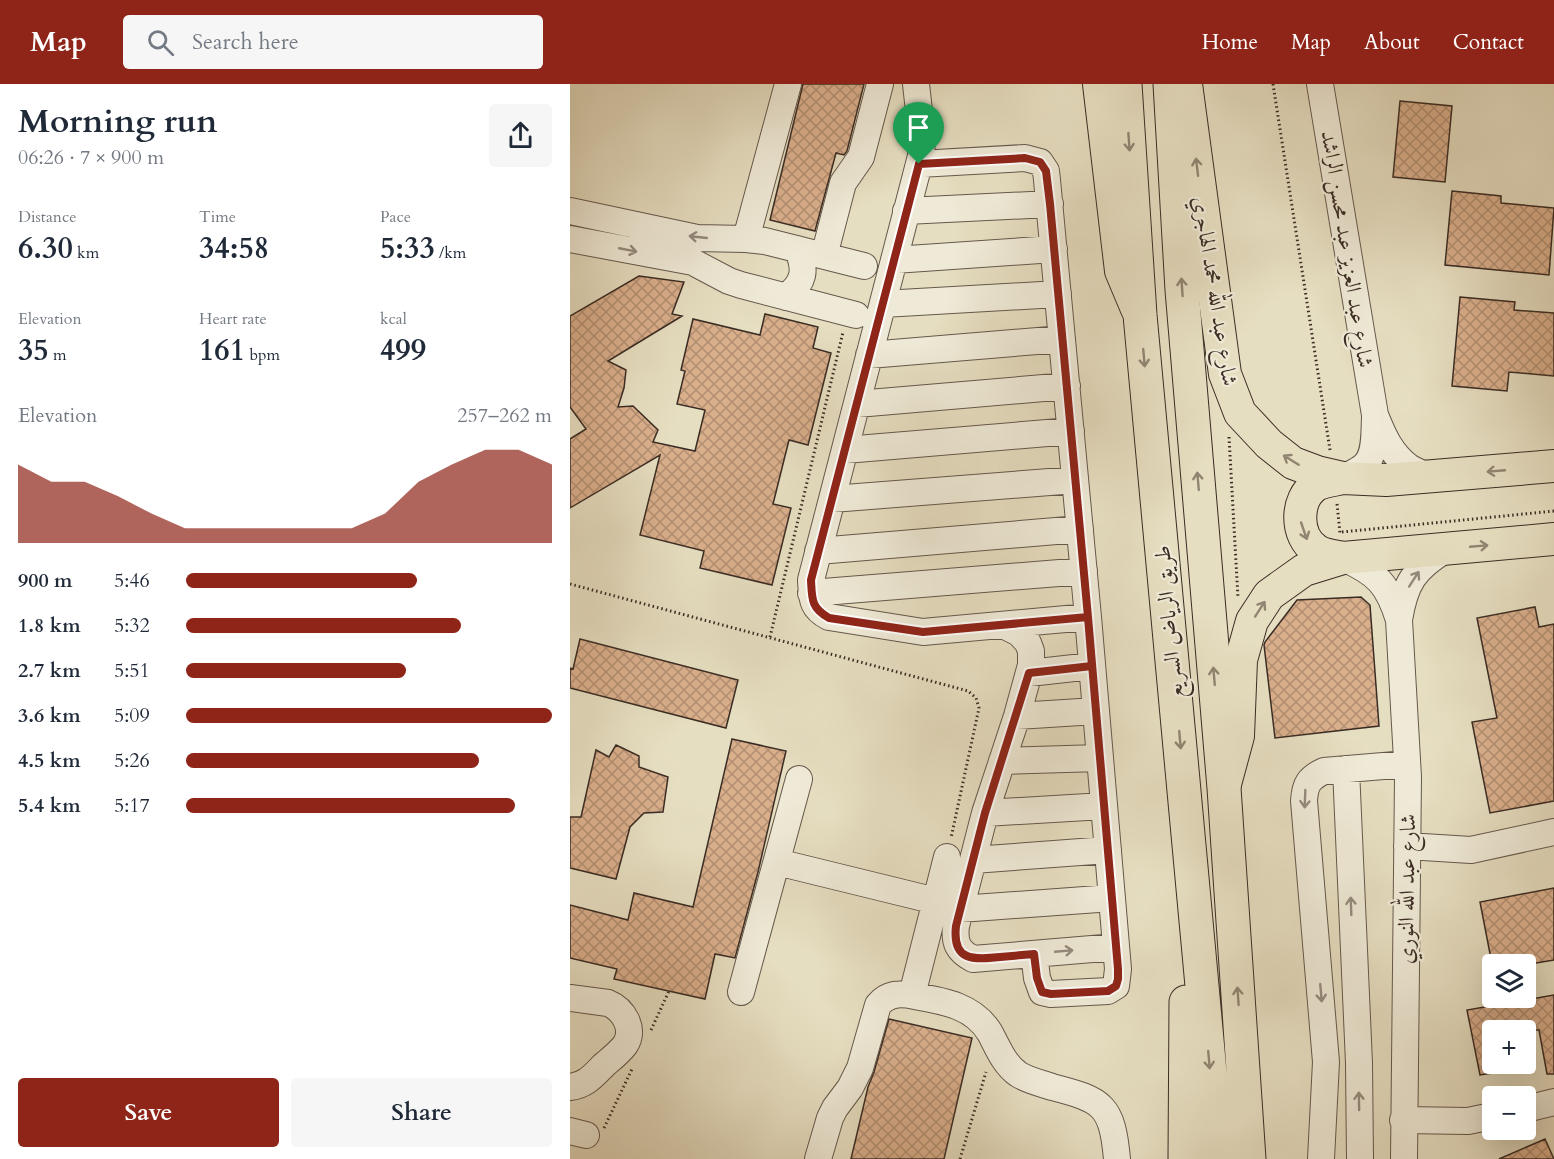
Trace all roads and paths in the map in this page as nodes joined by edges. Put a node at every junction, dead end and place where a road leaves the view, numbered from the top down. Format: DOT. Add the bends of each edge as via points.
graph roads {
  1 [pos="788,84"];
  2 [pos="880,84"];
  3 [pos="916,84"];
  4 [pos="930,84"];
  5 [pos="1099,84"];
  6 [pos="1125,84"];
  7 [pos="1170,84"];
  8 [pos="1186,84"];
  9 [pos="1273,84"];
  10 [pos="1320,84"];
  11 [pos="927,164"];
  12 [pos="1050,204"];
  13 [pos="570,211"];
  14 [pos="906,211"];
  15 [pos="570,239"];
  16 [pos="746,239"];
  17 [pos="797,249"];
  18 [pos="1054,249"];
  19 [pos="824,256"];
  20 [pos="894,260"];
  21 [pos="864,266"];
  22 [pos="1058,294"];
  23 [pos="786,297"];
  24 [pos="883,304"];
  25 [pos="851,314"];
  26 [pos="1140,315"];
  27 [pos="1062,339"];
  28 [pos="869,355"];
  29 [pos="1067,386"];
  30 [pos="857,404"];
  31 [pos="1376,415"];
  32 [pos="1071,431"];
  33 [pos="1228,433"];
  34 [pos="845,450"];
  35 [pos="1554,466"];
  36 [pos="1430,477"];
  37 [pos="1337,478"];
  38 [pos="1075,480"];
  39 [pos="832,499"];
  40 [pos="1554,511"];
  41 [pos="1080,529"];
  42 [pos="1554,539"];
  43 [pos="1341,545"];
  44 [pos="1445,549"];
  45 [pos="818,551"];
  46 [pos="1084,571"];
  47 [pos="570,584"];
  48 [pos="811,593"];
  49 [pos="1238,600"];
  50 [pos="1088,617"];
  51 [pos="1400,620"];
  52 [pos="1003,625"];
  53 [pos="770,637"];
  54 [pos="1092,666"];
  55 [pos="1029,673"];
  56 [pos="1096,711"];
  57 [pos="1017,716"];
  58 [pos="1100,758"];
  59 [pos="1002,761"];
  60 [pos="1407,764"];
  61 [pos="1346,770"];
  62 [pos="799,779"];
  63 [pos="1224,788"];
  64 [pos="1104,806"];
  65 [pos="985,813"];
  66 [pos="1554,832"];
  67 [pos="1407,846"];
  68 [pos="1190,847"];
  69 [pos="1108,850"];
  70 [pos="947,857"];
  71 [pos="973,860"];
  72 [pos="777,862"];
  73 [pos="1112,897"];
  74 [pos="936,901"];
  75 [pos="960,909"];
  76 [pos="1116,947"];
  77 [pos="1034,954"];
  78 [pos="669,991"];
  79 [pos="741,992"];
  80 [pos="912,995"];
  81 [pos="570,998"];
  82 [pos="650,1033"];
  83 [pos="995,1043"];
  84 [pos="635,1064"];
  85 [pos="570,1087"];
  86 [pos="1245,1095"];
  87 [pos="1554,1102"];
  88 [pos="1536,1106"];
  89 [pos="1482,1118"];
  90 [pos="1403,1120"];
  91 [pos="578,1133"];
  92 [pos="818,1159"];
  93 [pos="960,1159"];
  94 [pos="1117,1159"];
  95 [pos="1185,1159"];
  96 [pos="1218,1159"];
  97 [pos="1249,1159"];
  98 [pos="1257,1159"];
  99 [pos="1321,1159"];
  100 [pos="1360,1159"];
  101 [pos="1404,1159"];
  1 -- 16 [label="street"];
  2 -- 19 [label="street" via="861,157 843,183"];
  3 -- 11 [label="street" via="921,156"];
  4 -- 11 [label="street"];
  5 -- 26 [label="main road" via="1121,271"];
  6 -- 26 [label="highway, طريق الرياض السريع, one-way"];
  63 -- 7 [label="highway, طريق الرياض السريع, one-way" via="1182,290"];
  37 -- 8 [label="main road, شارع عبد الله محمد الهاجري, one-way" via="1293,463 1262,436 1236,404 1225,374"];
  9 -- 37 [label="path"];
  10 -- 31 [label="street, شارع عبد العزيز عبد محسن الراشد"];
  11 -- 12 [label="street" via="1032,159 1046,171"];
  11 -- 14 [label="street"];
  12 -- 14 [label="street"];
  12 -- 18 [label="street"];
  16 -- 13 [label="street, one-way" via="697,238"];
  14 -- 20 [label="street"];
  15 -- 23 [label="street, one-way" via="693,262 729,281"];
  16 -- 17 [label="street"];
  17 -- 19 [label="street"];
  17 -- 23 [label="street" via="802,259 801,281"];
  18 -- 20 [label="street"];
  18 -- 22 [label="street"];
  19 -- 21 [label="street"];
  20 -- 24 [label="street"];
  22 -- 24 [label="street"];
  22 -- 27 [label="street"];
  23 -- 25 [label="street"];
  24 -- 28 [label="street"];
  25 -- 53 [label="path"];
  26 -- 68 [label="highway, طريق الرياض السريع, one-way"];
  27 -- 28 [label="street"];
  27 -- 29 [label="street"];
  28 -- 30 [label="street"];
  29 -- 30 [label="street"];
  29 -- 32 [label="street"];
  30 -- 34 [label="street"];
  31 -- 36 [label="street, شارع عبد العزيز عبد محسن الراشد" via="1393,452 1410,468"];
  31 -- 37 [label="street, شارع عبد العزيز عبد محسن الراشد" via="1371,456 1364,466"];
  32 -- 34 [label="street"];
  32 -- 38 [label="street"];
  33 -- 49 [label="path"];
  34 -- 39 [label="street"];
  35 -- 36 [label="main road, شارع عبد الله محمد الهاجري, one-way"];
  36 -- 37 [label="main road, شارع عبد الله محمد الهاجري"];
  37 -- 43 [label="path"];
  37 -- 43 [label="main road, one-way" via="1315,486 1306,497 1300,510 1300,525 1315,549 1326,554"];
  38 -- 39 [label="street"];
  38 -- 41 [label="street"];
  39 -- 45 [label="street"];
  40 -- 43 [label="path"];
  41 -- 45 [label="street"];
  41 -- 46 [label="street"];
  44 -- 42 [label="main road, one-way"];
  43 -- 44 [label="main road"];
  43 -- 51 [label="street, شارع عبد الله النوري" via="1380,581"];
  63 -- 43 [label="main road, one-way" via="1238,736 1241,660 1252,621 1269,596"];
  51 -- 44 [label="street, شارع عبد الله النوري, one-way" via="1403,598 1412,578"];
  45 -- 48 [label="street"];
  46 -- 48 [label="street"];
  46 -- 50 [label="street"];
  47 -- 53 [label="path"];
  48 -- 52 [label="street" via="819,612 829,618 923,632"];
  50 -- 52 [label="street"];
  50 -- 54 [label="street"];
  51 -- 60 [label="street, شارع عبد الله النوري"];
  52 -- 55 [label="street" via="1028,643"];
  53 -- 70 [label="path" via="973,694 980,708"];
  54 -- 55 [label="street"];
  54 -- 56 [label="street"];
  55 -- 57 [label="street"];
  56 -- 57 [label="street"];
  56 -- 58 [label="street"];
  57 -- 59 [label="street"];
  58 -- 59 [label="street"];
  58 -- 64 [label="street"];
  59 -- 65 [label="street"];
  60 -- 61 [label="street"];
  60 -- 67 [label="street, شارع عبد الله النوري"];
  61 -- 99 [label="street, one-way" via="1324,771 1315,776 1305,790 1304,801 1326,1062"];
  100 -- 61 [label="street, one-way"];
  62 -- 72 [label="street"];
  86 -- 63 [label="highway, طريق الرياض السريع, one-way"];
  64 -- 65 [label="street"];
  64 -- 69 [label="street"];
  65 -- 71 [label="street"];
  66 -- 67 [label="street" via="1472,850"];
  67 -- 90 [label="street, شارع عبد الله النوري"];
  68 -- 95 [label="highway"];
  68 -- 96 [label="highway, طريق الرياض السريع, one-way"];
  69 -- 71 [label="street"];
  69 -- 73 [label="street"];
  70 -- 74 [label="street"];
  71 -- 75 [label="street"];
  72 -- 74 [label="street"];
  72 -- 79 [label="street"];
  73 -- 75 [label="street"];
  73 -- 76 [label="street"];
  74 -- 80 [label="street"];
  75 -- 77 [label="street" via="955,936 964,954 973,959"];
  77 -- 76 [label="street, one-way"];
  76 -- 77 [label="street" via="1118,979 1108,991 1042,992"];
  78 -- 82 [label="path"];
  80 -- 83 [label="street" via="965,1009 983,1023"];
  80 -- 92 [label="street" via="892,995 878,1005 860,1068 830,1118"];
  81 -- 85 [label="street" via="614,1005 624,1014 628,1033 625,1045 586,1083"];
  83 -- 93 [label="path"];
  83 -- 94 [label="street" via="1018,1074 1075,1092 1107,1112 1115,1135"];
  84 -- 91 [label="path" via="600,1136"];
  86 -- 97 [label="highway, طريق الرياض السريع"];
  86 -- 98 [label="highway"];
  87 -- 88 [label="street"];
  89 -- 90 [label="street"];
  90 -- 101 [label="street, شارع عبد الله النوري"];
}
